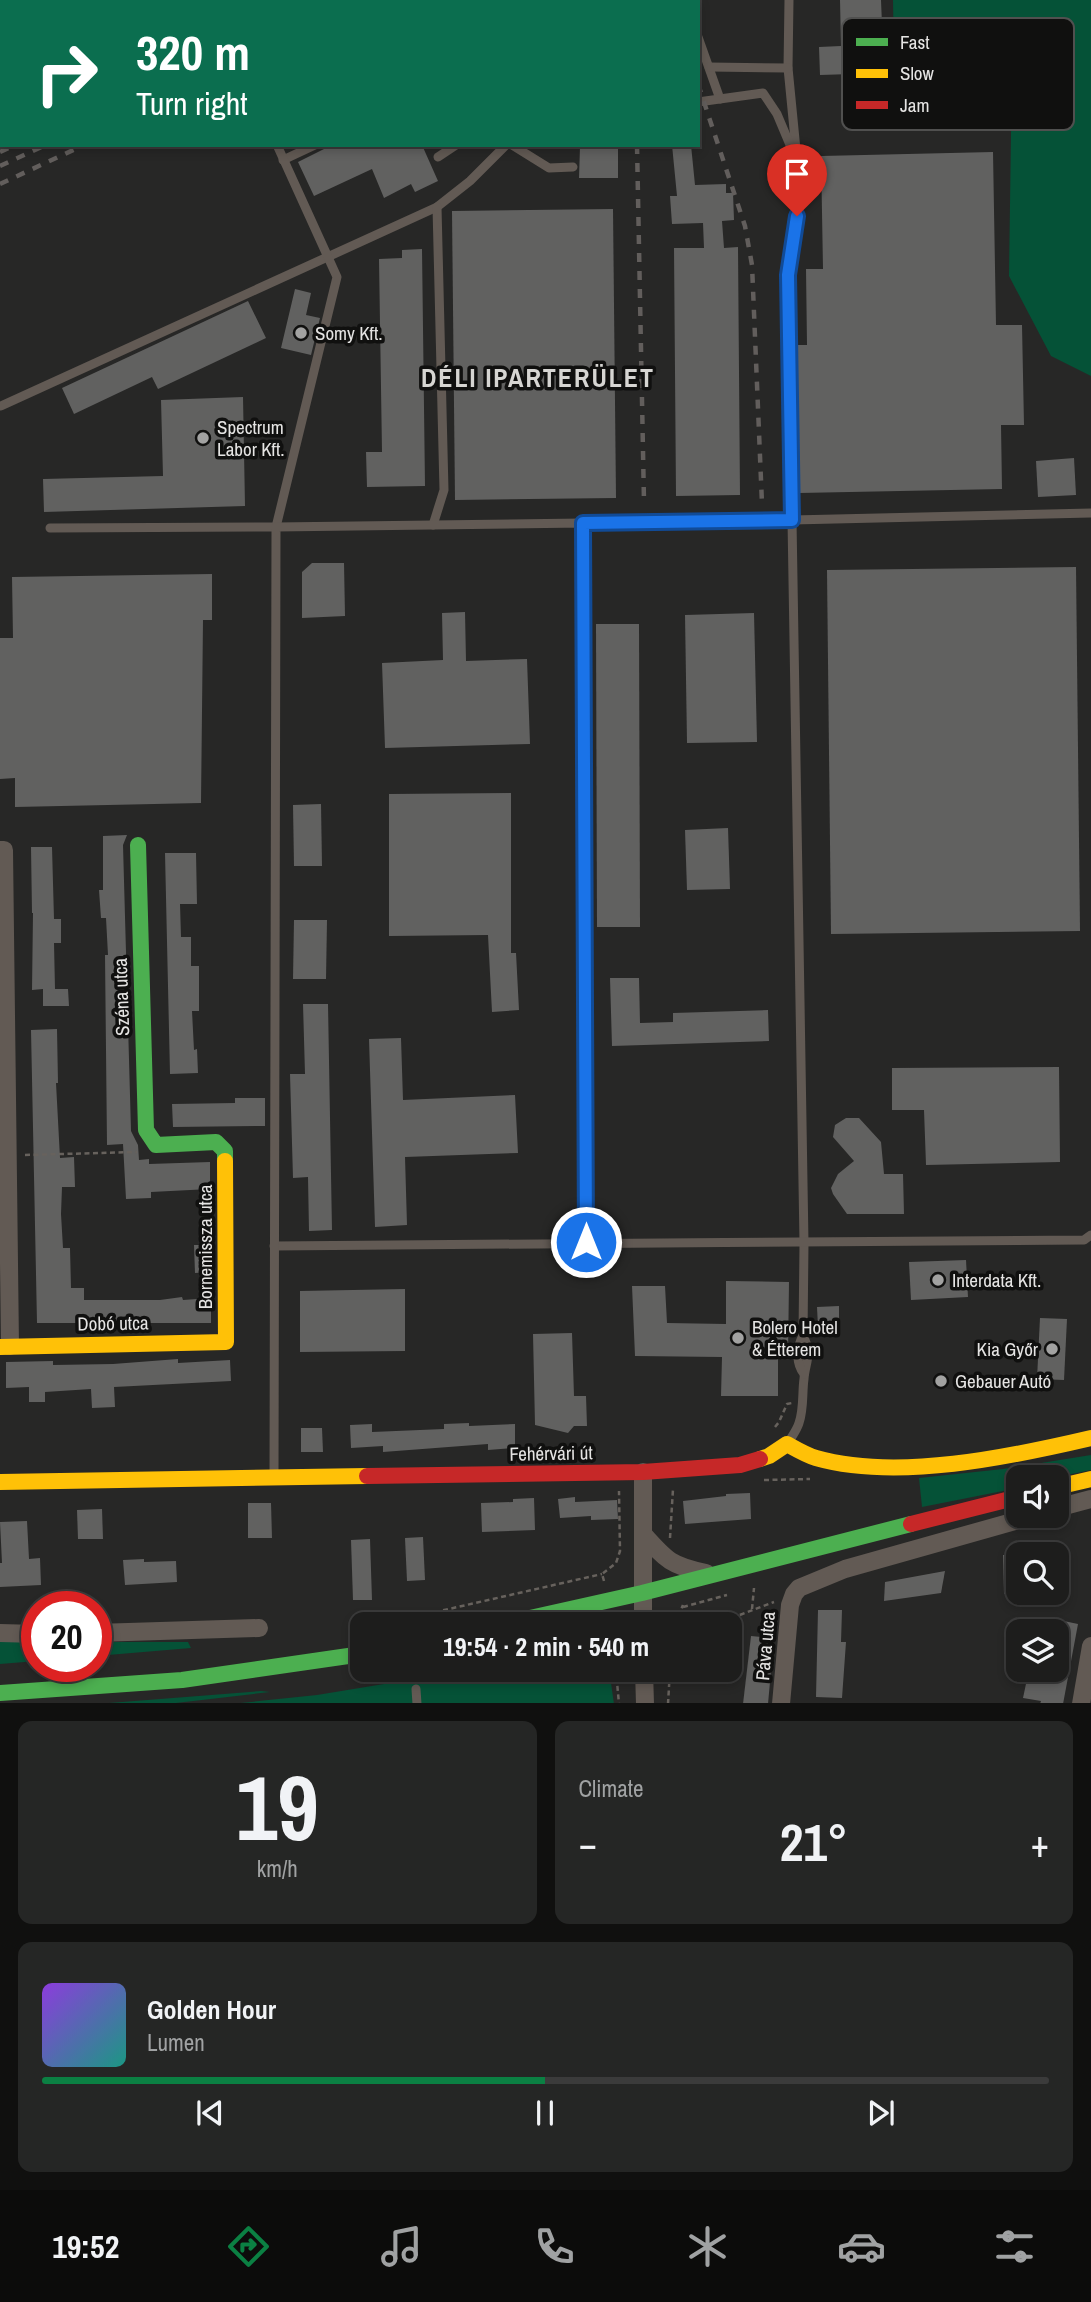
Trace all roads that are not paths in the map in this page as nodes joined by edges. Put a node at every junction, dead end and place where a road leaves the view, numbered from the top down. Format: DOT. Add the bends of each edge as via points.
graph roads {
  1 [pos="789,0"];
  2 [pos="700,42"];
  3 [pos="709,67"];
  4 [pos="788,68"];
  5 [pos="720,99"];
  6 [pos="700,102"];
  7 [pos="278,147"];
  8 [pos="311,147"];
  9 [pos="453,147"];
  10 [pos="504,147"];
  11 [pos="515,147"];
  12 [pos="438,158"];
  13 [pos="284,160"];
  14 [pos="797,160"];
  15 [pos="572,167"];
  16 [pos="437,207"];
  17 [pos="328,256"];
  18 [pos="1,405"];
  19 [pos="1091,513"];
  20 [pos="792,520"];
  21 [pos="583,523"];
  22 [pos="433,525"];
  23 [pos="276,527"];
  24 [pos="50,528"];
  25 [pos="138,845"];
  26 [pos="2,850"];
  27 [pos="226,1151"];
  28 [pos="1091,1235"];
  29 [pos="586,1242"];
  30 [pos="804,1243"];
  31 [pos="274,1245"];
  32 [pos="226,1342"];
  33 [pos="5,1347"];
  34 [pos="1091,1438"];
  35 [pos="787,1444"];
  36 [pos="643,1472"];
  37 [pos="1091,1479"];
  38 [pos="274,1480"];
  39 [pos="0,1482"];
  40 [pos="1069,1484"];
  41 [pos="1091,1499"];
  42 [pos="1006,1500"];
  43 [pos="1069,1505"];
  44 [pos="1006,1523"];
  45 [pos="643,1534"];
  46 [pos="714,1574"];
  47 [pos="642,1593"];
  48 [pos="559,1612"];
  49 [pos="643,1612"];
  50 [pos="259,1628"];
  51 [pos="0,1633"];
  52 [pos="112,1633"];
  53 [pos="21,1634"];
  54 [pos="1091,1647"];
  55 [pos="350,1656"];
  56 [pos="416,1689"];
  57 [pos="0,1693"];
  58 [pos="417,1703"];
  59 [pos="781,1703"];
  60 [pos="1081,1703"];
  1 -- 4 [label="lane"];
  2 -- 3 [label="lane"];
  3 -- 4 [label="lane"];
  3 -- 5 [label="lane"];
  4 -- 14 [label="lane"];
  5 -- 6 [label="lane"];
  5 -- 14 [label="lane" via="763,93"];
  7 -- 13 [label="lane"];
  8 -- 13 [label="lane"];
  9 -- 12 [label="lane"];
  10 -- 16 [label="lane"];
  11 -- 15 [label="lane" via="549,168"];
  13 -- 17 [label="lane"];
  14 -- 20 [label="lane" via="797,216 788,275"];
  16 -- 17 [label="lane"];
  16 -- 22 [label="lane" via="444,490"];
  17 -- 18 [label="lane"];
  17 -- 23 [label="lane" via="337,277"];
  19 -- 20 [label="lane"];
  20 -- 21 [label="lane"];
  20 -- 30 [label="lane"];
  21 -- 22 [label="lane"];
  21 -- 29 [label="lane"];
  22 -- 23 [label="lane"];
  23 -- 24 [label="lane"];
  23 -- 31 [label="lane"];
  25 -- 27 [label="street, Széna utca" via="146,1130 156,1145 216,1142"];
  26 -- 33 [label="street" via="8,1155"];
  27 -- 32 [label="street, Bornemissza utca"];
  28 -- 30 [label="lane" via="1084,1240"];
  29 -- 30 [label="lane"];
  29 -- 31 [label="lane"];
  30 -- 35 [label="lane" via="803,1336 808,1367 799,1426"];
  31 -- 38 [label="lane"];
  32 -- 33 [label="street, Dobó utca"];
  34 -- 35 [label="street" via="900,1467 824,1462"];
  35 -- 36 [label="street, Fehérvári út" via="769,1456 740,1465"];
  36 -- 38 [label="street, Fehérvári út"];
  36 -- 45 [label="street"];
  37 -- 40 [label="street"];
  38 -- 39 [label="street, Fehérvári út"];
  41 -- 43 [label="street"];
  42 -- 46 [label="street"];
  44 -- 59 [label="street, Páva utca" via="806,1583 793,1594 790,1605"];
  45 -- 46 [label="street" via="665,1559 681,1568"];
  45 -- 47 [label="street"];
  46 -- 47 [label="street"];
  47 -- 48 [label="street"];
  47 -- 49 [label="street"];
  50 -- 52 [label="street"];
  51 -- 53 [label="street"];
  54 -- 60 [label="street"];
  55 -- 57 [label="street" via="289,1668 150,1683"];
  56 -- 58 [label="lane"];
}
